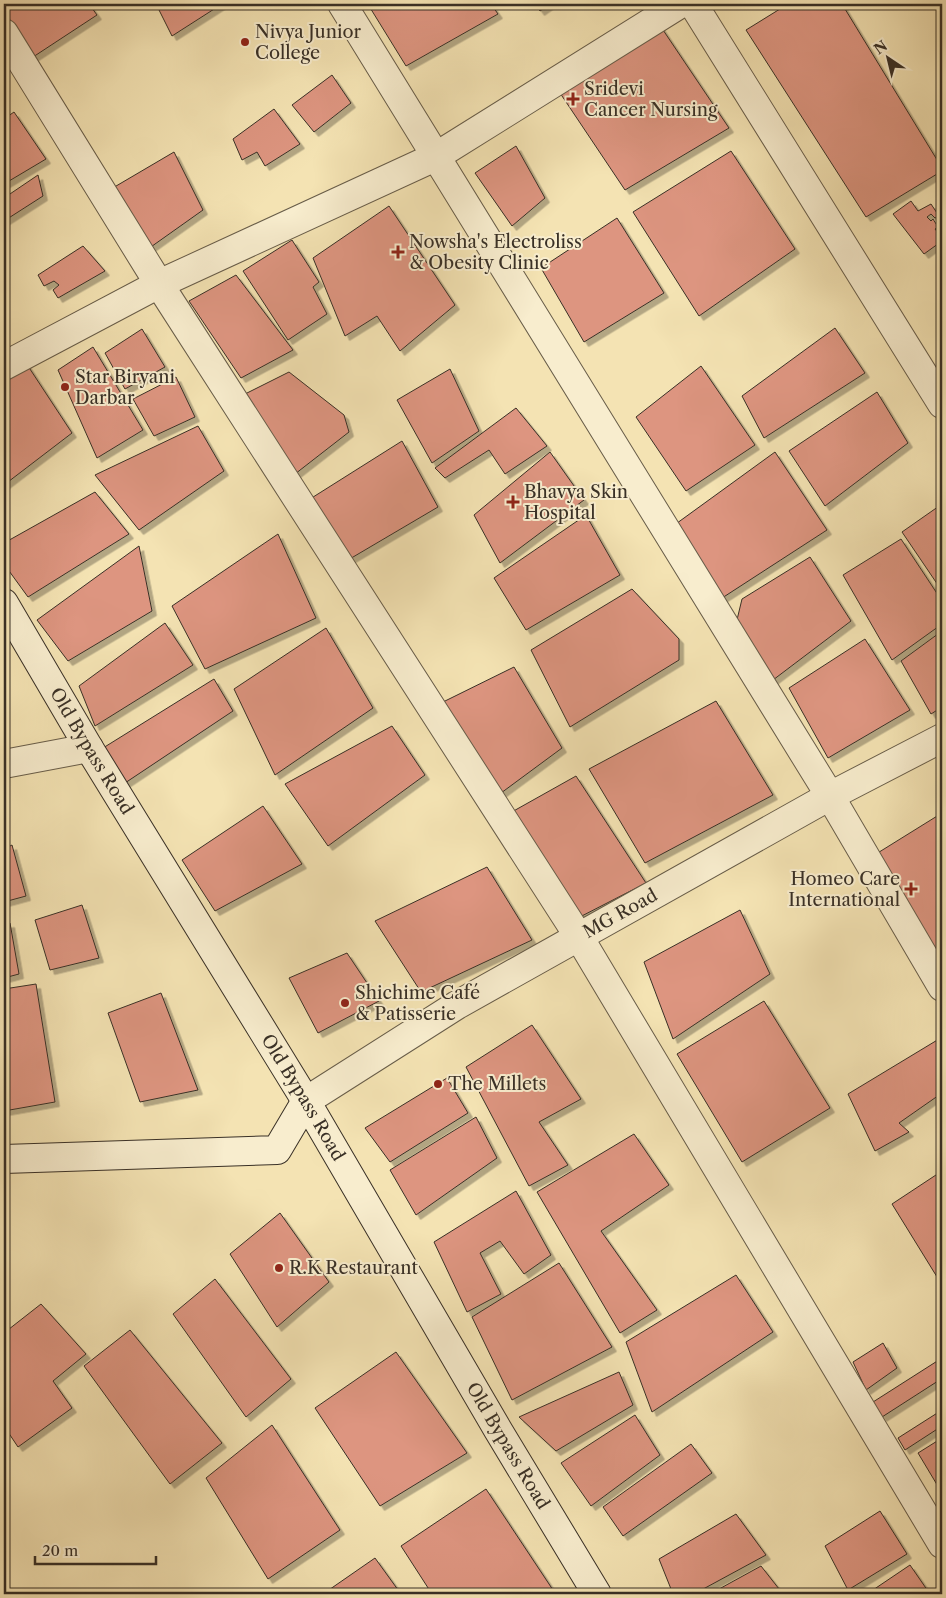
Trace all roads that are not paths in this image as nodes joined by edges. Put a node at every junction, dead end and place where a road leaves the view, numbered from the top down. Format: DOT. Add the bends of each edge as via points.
graph roads {
  1 [pos="342,4"];
  2 [pos="680,4"];
  3 [pos="693,4"];
  4 [pos="4,33"];
  5 [pos="435,157"];
  6 [pos="159,284"];
  7 [pos="4,366"];
  8 [pos="942,404"];
  9 [pos="4,603"];
  10 [pos="942,738"];
  11 [pos="89,748"];
  12 [pos="4,764"];
  13 [pos="830,796"];
  14 [pos="579,937"];
  15 [pos="942,987"];
  16 [pos="306,1101"];
  17 [pos="4,1159"];
  18 [pos="942,1544"];
  19 [pos="597,1594"];
  1 -- 5 [label="street"];
  2 -- 5 [label="street"];
  3 -- 8 [label="street"];
  4 -- 6 [label="street"];
  5 -- 6 [label="street"];
  5 -- 13 [label="street"];
  6 -- 7 [label="street"];
  6 -- 14 [label="street"];
  9 -- 11 [label="street, Old Bypass Road"];
  10 -- 13 [label="street, MG Road"];
  11 -- 12 [label="street"];
  11 -- 16 [label="street, Old Bypass Road"];
  13 -- 14 [label="street, MG Road"];
  13 -- 15 [label="street"];
  14 -- 16 [label="street, MG Road" via="457,1005"];
  14 -- 18 [label="street"];
  16 -- 17 [label="street" via="278,1150"];
  16 -- 19 [label="street, Old Bypass Road"];
}
